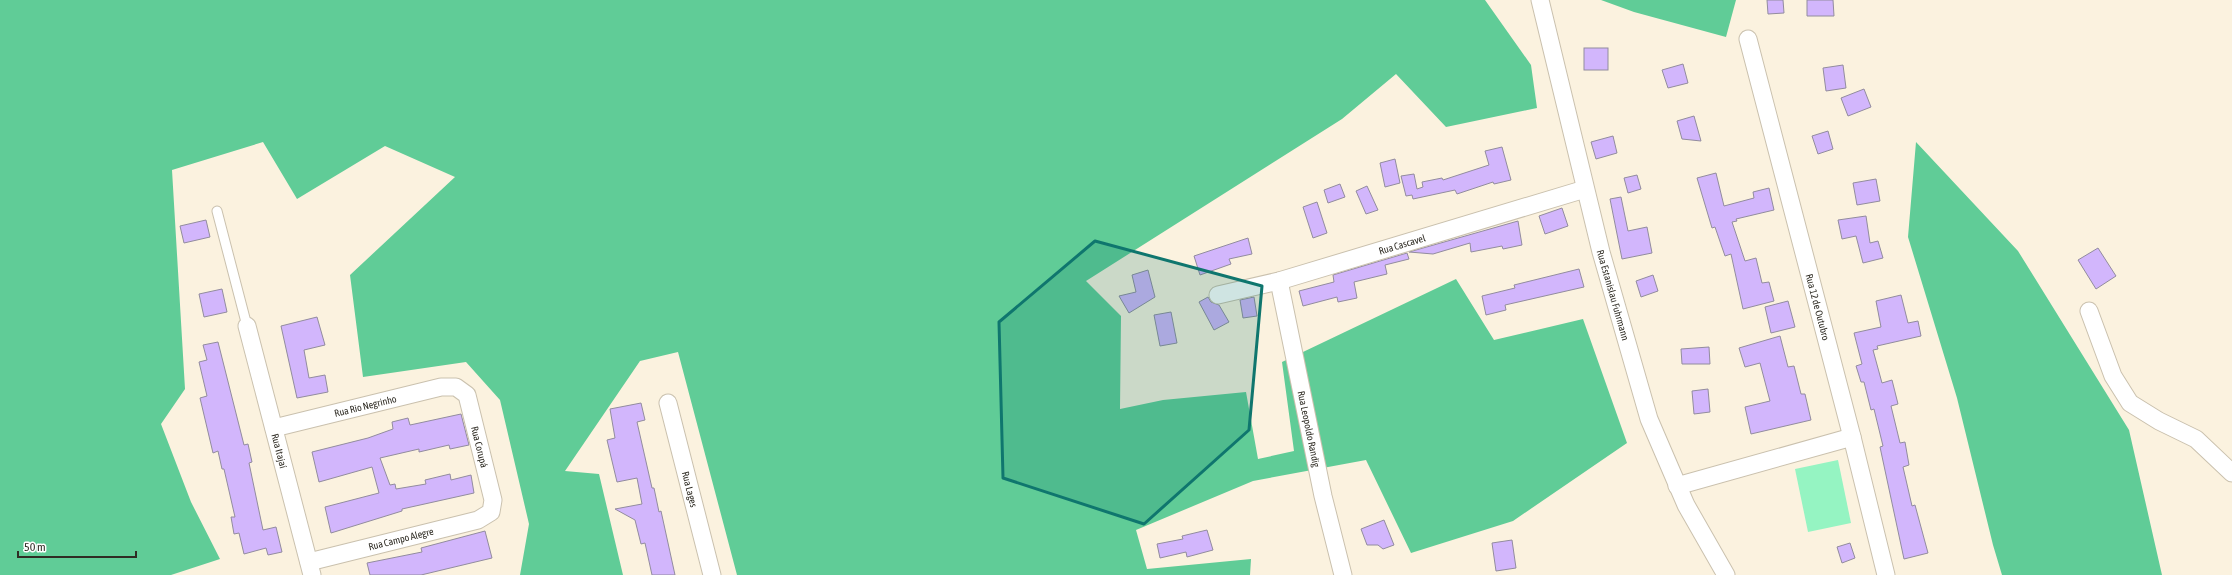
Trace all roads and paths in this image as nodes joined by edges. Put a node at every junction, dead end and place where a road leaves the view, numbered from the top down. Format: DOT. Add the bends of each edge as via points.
graph roads {
  1 [pos="1540,0"];
  2 [pos="1748,39"];
  3 [pos="1585,189"];
  4 [pos="217,210"];
  5 [pos="1279,281"];
  6 [pos="1218,295"];
  7 [pos="2089,311"];
  8 [pos="248,326"];
  9 [pos="456,387"];
  10 [pos="668,403"];
  11 [pos="274,428"];
  12 [pos="1852,437"];
  13 [pos="2232,473"];
  14 [pos="1677,486"];
  15 [pos="491,512"];
  16 [pos="310,568"];
  17 [pos="712,575"];
  18 [pos="1343,575"];
  19 [pos="1726,575"];
  20 [pos="1886,575"];
  1 -- 3 [label="street, Rua Estanislau Fuhrmann"];
  2 -- 12 [label="street, Rua 12 de Outubro"];
  3 -- 5 [label="street, Rua Cascavel"];
  3 -- 14 [label="street, Rua Estanislau Fuhrmann" via="1649,419"];
  4 -- 8 [label="lane"];
  5 -- 6 [label="street, Rua Cascavel"];
  5 -- 18 [label="street, Rua Leopoldo Randig" via="1321,488"];
  7 -- 13 [label="street" via="2113,376 2130,403 2196,439"];
  8 -- 11 [label="street, Rua Itajaí"];
  9 -- 11 [label="street, Rua Rio Negrinho" via="441,387"];
  9 -- 15 [label="street, Rua Corupá" via="467,395 493,500"];
  10 -- 17 [label="street, Rua Lages"];
  11 -- 16 [label="street, Rua Itajaí"];
  12 -- 14 [label="street"];
  12 -- 20 [label="street, Rua 12 de Outubro"];
  14 -- 19 [label="street, Rua Estanislau Fuhrmann"];
  15 -- 16 [label="street, Rua Campo Alegre" via="478,520"];
}
